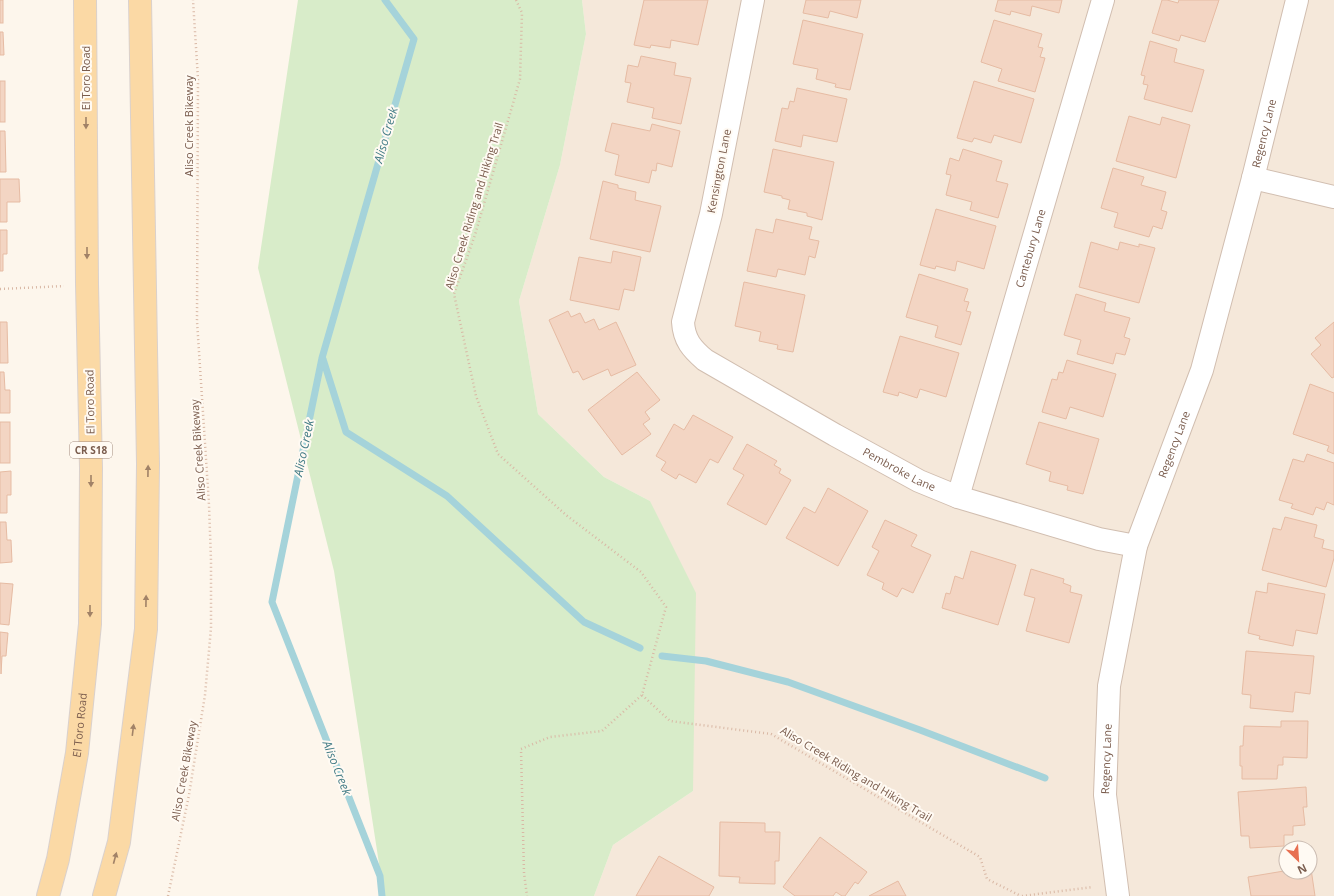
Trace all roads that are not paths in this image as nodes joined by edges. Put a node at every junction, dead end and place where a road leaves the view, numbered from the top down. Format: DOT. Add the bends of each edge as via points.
graph roads {
  1 [pos="85,0"];
  2 [pos="140,0"];
  3 [pos="753,0"];
  4 [pos="1103,0"];
  5 [pos="1297,0"];
  6 [pos="1253,178"];
  7 [pos="1334,197"];
  8 [pos="687,340"];
  9 [pos="958,498"];
  10 [pos="1136,546"];
  11 [pos="1117,890"];
  12 [pos="48,896"];
  13 [pos="104,896"];
  1 -- 12 [label="main road, El Toro Road / CR S18, one-way" via="91,468 90,624 77,753 58,859"];
  13 -- 2 [label="main road, one-way" via="119,842 146,629 148,464"];
  3 -- 8 [label="street, Kensington Lane" via="711,214 683,322"];
  4 -- 9 [label="street, Cantebury Lane"];
  5 -- 6 [label="street, Regency Lane"];
  6 -- 7 [label="street"];
  6 -- 10 [label="street, Regency Lane" via="1202,370"];
  8 -- 9 [label="street, Pembroke Lane" via="695,352 712,364 883,462"];
  9 -- 10 [label="street, Pembroke Lane" via="1099,539"];
  10 -- 11 [label="street, Regency Lane" via="1109,686 1105,795"];
}
